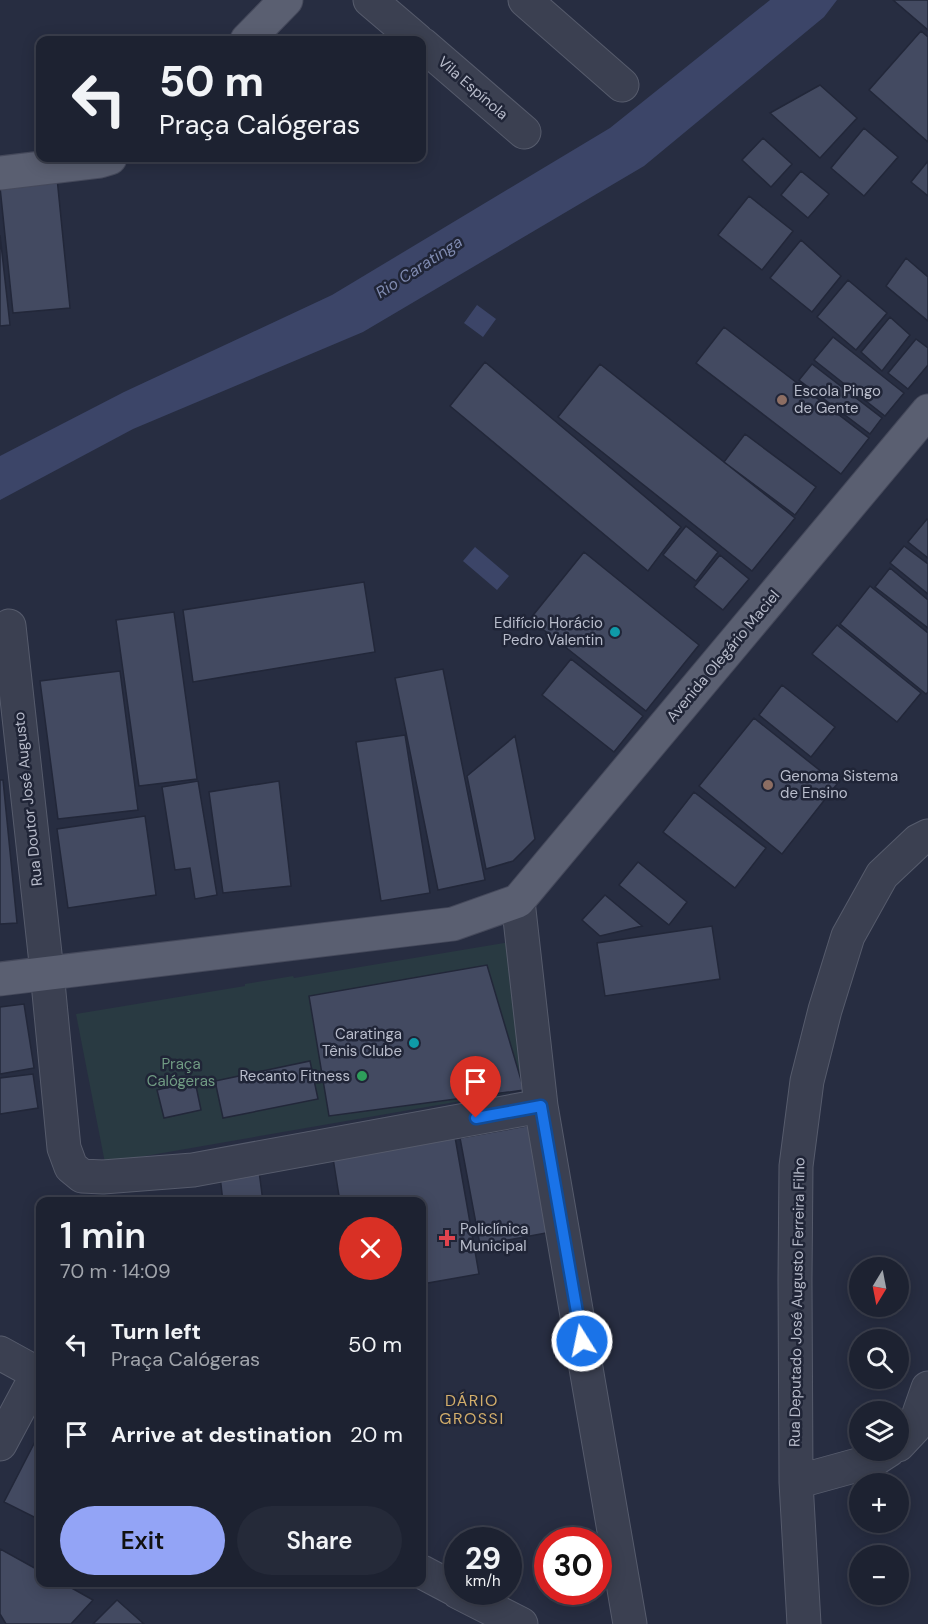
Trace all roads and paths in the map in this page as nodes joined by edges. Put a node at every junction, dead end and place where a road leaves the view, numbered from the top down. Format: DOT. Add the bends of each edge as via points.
graph roads {
  1 [pos="286,0"];
  2 [pos="370,0"];
  3 [pos="525,0"];
  4 [pos="251,36"];
  5 [pos="412,36"];
  6 [pos="426,47"];
  7 [pos="622,85"];
  8 [pos="524,132"];
  9 [pos="92,162"];
  10 [pos="0,173"];
  11 [pos="928,411"];
  12 [pos="9,626"];
  13 [pos="928,836"];
  14 [pos="518,901"];
  15 [pos="47,972"];
  16 [pos="0,979"];
  17 [pos="541,1106"];
  18 [pos="0,1353"];
  19 [pos="36,1372"];
  20 [pos="36,1379"];
  21 [pos="928,1388"];
  22 [pos="909,1434"];
  23 [pos="0,1444"];
  24 [pos="872,1461"];
  25 [pos="796,1482"];
  26 [pos="426,1574"];
  27 [pos="444,1584"];
  28 [pos="485,1605"];
  29 [pos="521,1624"];
  30 [pos="630,1624"];
  31 [pos="804,1624"];
  1 -- 4 [label="main road"];
  2 -- 5 [label="street"];
  3 -- 7 [label="street"];
  6 -- 8 [label="street, Vila Espínola"];
  9 -- 10 [label="main road"];
  11 -- 14 [label="main road, Avenida Olegário Maciel"];
  12 -- 15 [label="street, Rua Doutor José Augusto"];
  13 -- 25 [label="street, Rua Deputado José Augusto Ferreira Filho" via="882,874 848,936 807,1081 796,1166"];
  14 -- 15 [label="main road" via="453,924"];
  14 -- 17 [label="street"];
  15 -- 16 [label="main road"];
  15 -- 17 [label="street" via="64,1148 71,1167 82,1176 193,1170"];
  17 -- 30 [label="street"];
  18 -- 19 [label="street"];
  20 -- 23 [label="street"];
  21 -- 22 [label="street" via="915,1428"];
  24 -- 25 [label="street"];
  25 -- 31 [label="street, Rua Deputado José Augusto Ferreira Filho"];
  26 -- 27 [label="street"];
  28 -- 29 [label="street"];
}
